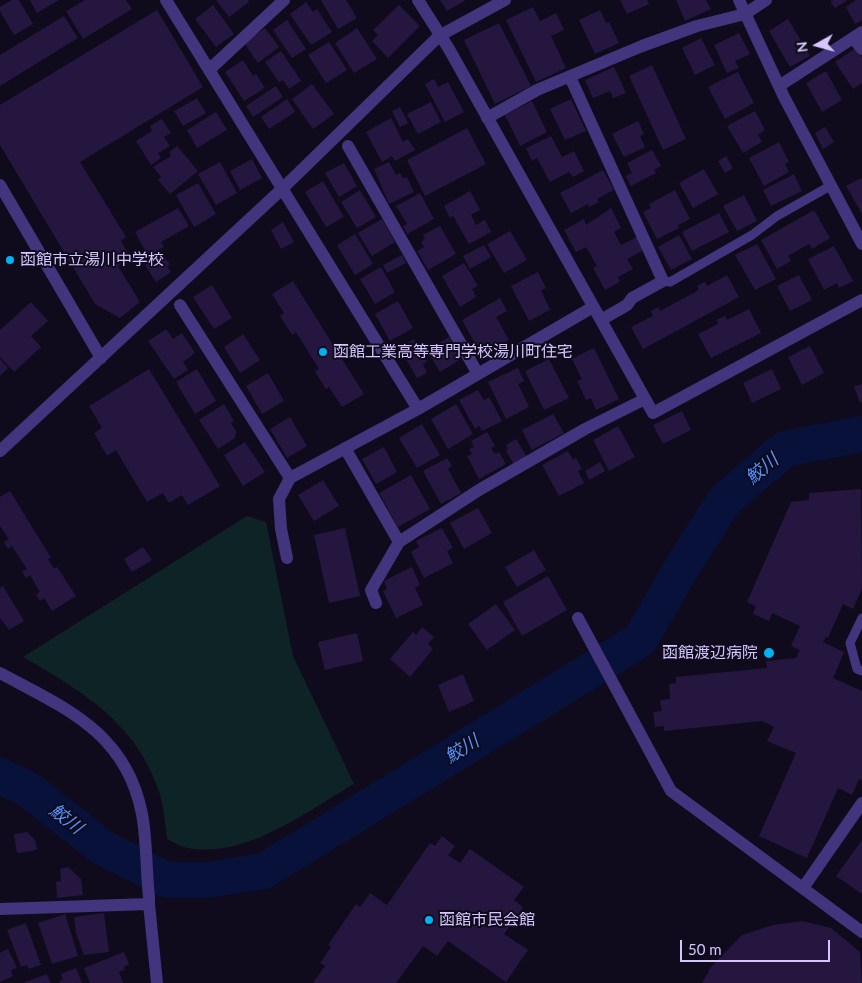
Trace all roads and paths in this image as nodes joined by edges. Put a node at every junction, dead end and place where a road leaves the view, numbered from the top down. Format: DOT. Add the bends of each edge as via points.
graph roads {
  1 [pos="166,0"];
  2 [pos="284,0"];
  3 [pos="418,0"];
  4 [pos="505,0"];
  5 [pos="738,0"];
  6 [pos="766,0"];
  7 [pos="745,14"];
  8 [pos="858,35"];
  9 [pos="439,36"];
  10 [pos="862,49"];
  11 [pos="209,70"];
  12 [pos="570,77"];
  13 [pos="779,86"];
  14 [pos="488,118"];
  15 [pos="348,146"];
  16 [pos="0,185"];
  17 [pos="830,186"];
  18 [pos="282,189"];
  19 [pos="862,244"];
  20 [pos="664,281"];
  21 [pos="862,300"];
  22 [pos="180,305"];
  23 [pos="593,307"];
  24 [pos="601,320"];
  25 [pos="101,358"];
  26 [pos="478,374"];
  27 [pos="645,399"];
  28 [pos="418,409"];
  29 [pos="345,448"];
  30 [pos="0,451"];
  31 [pos="290,478"];
  32 [pos="398,542"];
  33 [pos="287,558"];
  34 [pos="376,603"];
  35 [pos="578,618"];
  36 [pos="862,618"];
  37 [pos="862,671"];
  38 [pos="0,673"];
  39 [pos="862,803"];
  40 [pos="803,888"];
  41 [pos="149,901"];
  42 [pos="0,909"];
  43 [pos="862,932"];
  44 [pos="157,983"];
  1 -- 11 [label="street"];
  2 -- 11 [label="street"];
  3 -- 9 [label="street"];
  4 -- 9 [label="street"];
  5 -- 7 [label="street"];
  6 -- 7 [label="street"];
  7 -- 12 [label="street" via="697,26"];
  7 -- 13 [label="street"];
  8 -- 10 [label="street"];
  8 -- 13 [label="street"];
  9 -- 14 [label="street"];
  9 -- 18 [label="street"];
  11 -- 18 [label="street"];
  12 -- 14 [label="street" via="537,90"];
  12 -- 20 [label="street"];
  13 -- 17 [label="street"];
  14 -- 23 [label="street"];
  15 -- 26 [label="street"];
  16 -- 25 [label="street"];
  17 -- 19 [label="street"];
  17 -- 20 [label="lane" via="670,282"];
  18 -- 25 [label="street"];
  18 -- 28 [label="street"];
  20 -- 24 [label="street"];
  21 -- 27 [label="street" via="653,414"];
  22 -- 31 [label="street"];
  23 -- 24 [label="street"];
  23 -- 26 [label="street"];
  24 -- 27 [label="street"];
  25 -- 30 [label="street"];
  26 -- 28 [label="street"];
  27 -- 32 [label="street" via="585,429 479,490"];
  28 -- 29 [label="street"];
  29 -- 31 [label="street"];
  29 -- 32 [label="street"];
  31 -- 33 [label="street" via="279,499"];
  32 -- 34 [label="street" via="371,590"];
  35 -- 40 [label="street" via="671,791"];
  36 -- 37 [label="lane" via="850,642 857,669"];
  38 -- 41 [label="street" via="78,716 102,736 130,778 142,814"];
  39 -- 40 [label="street"];
  40 -- 43 [label="street"];
  41 -- 42 [label="street"];
  41 -- 44 [label="street"];
}
